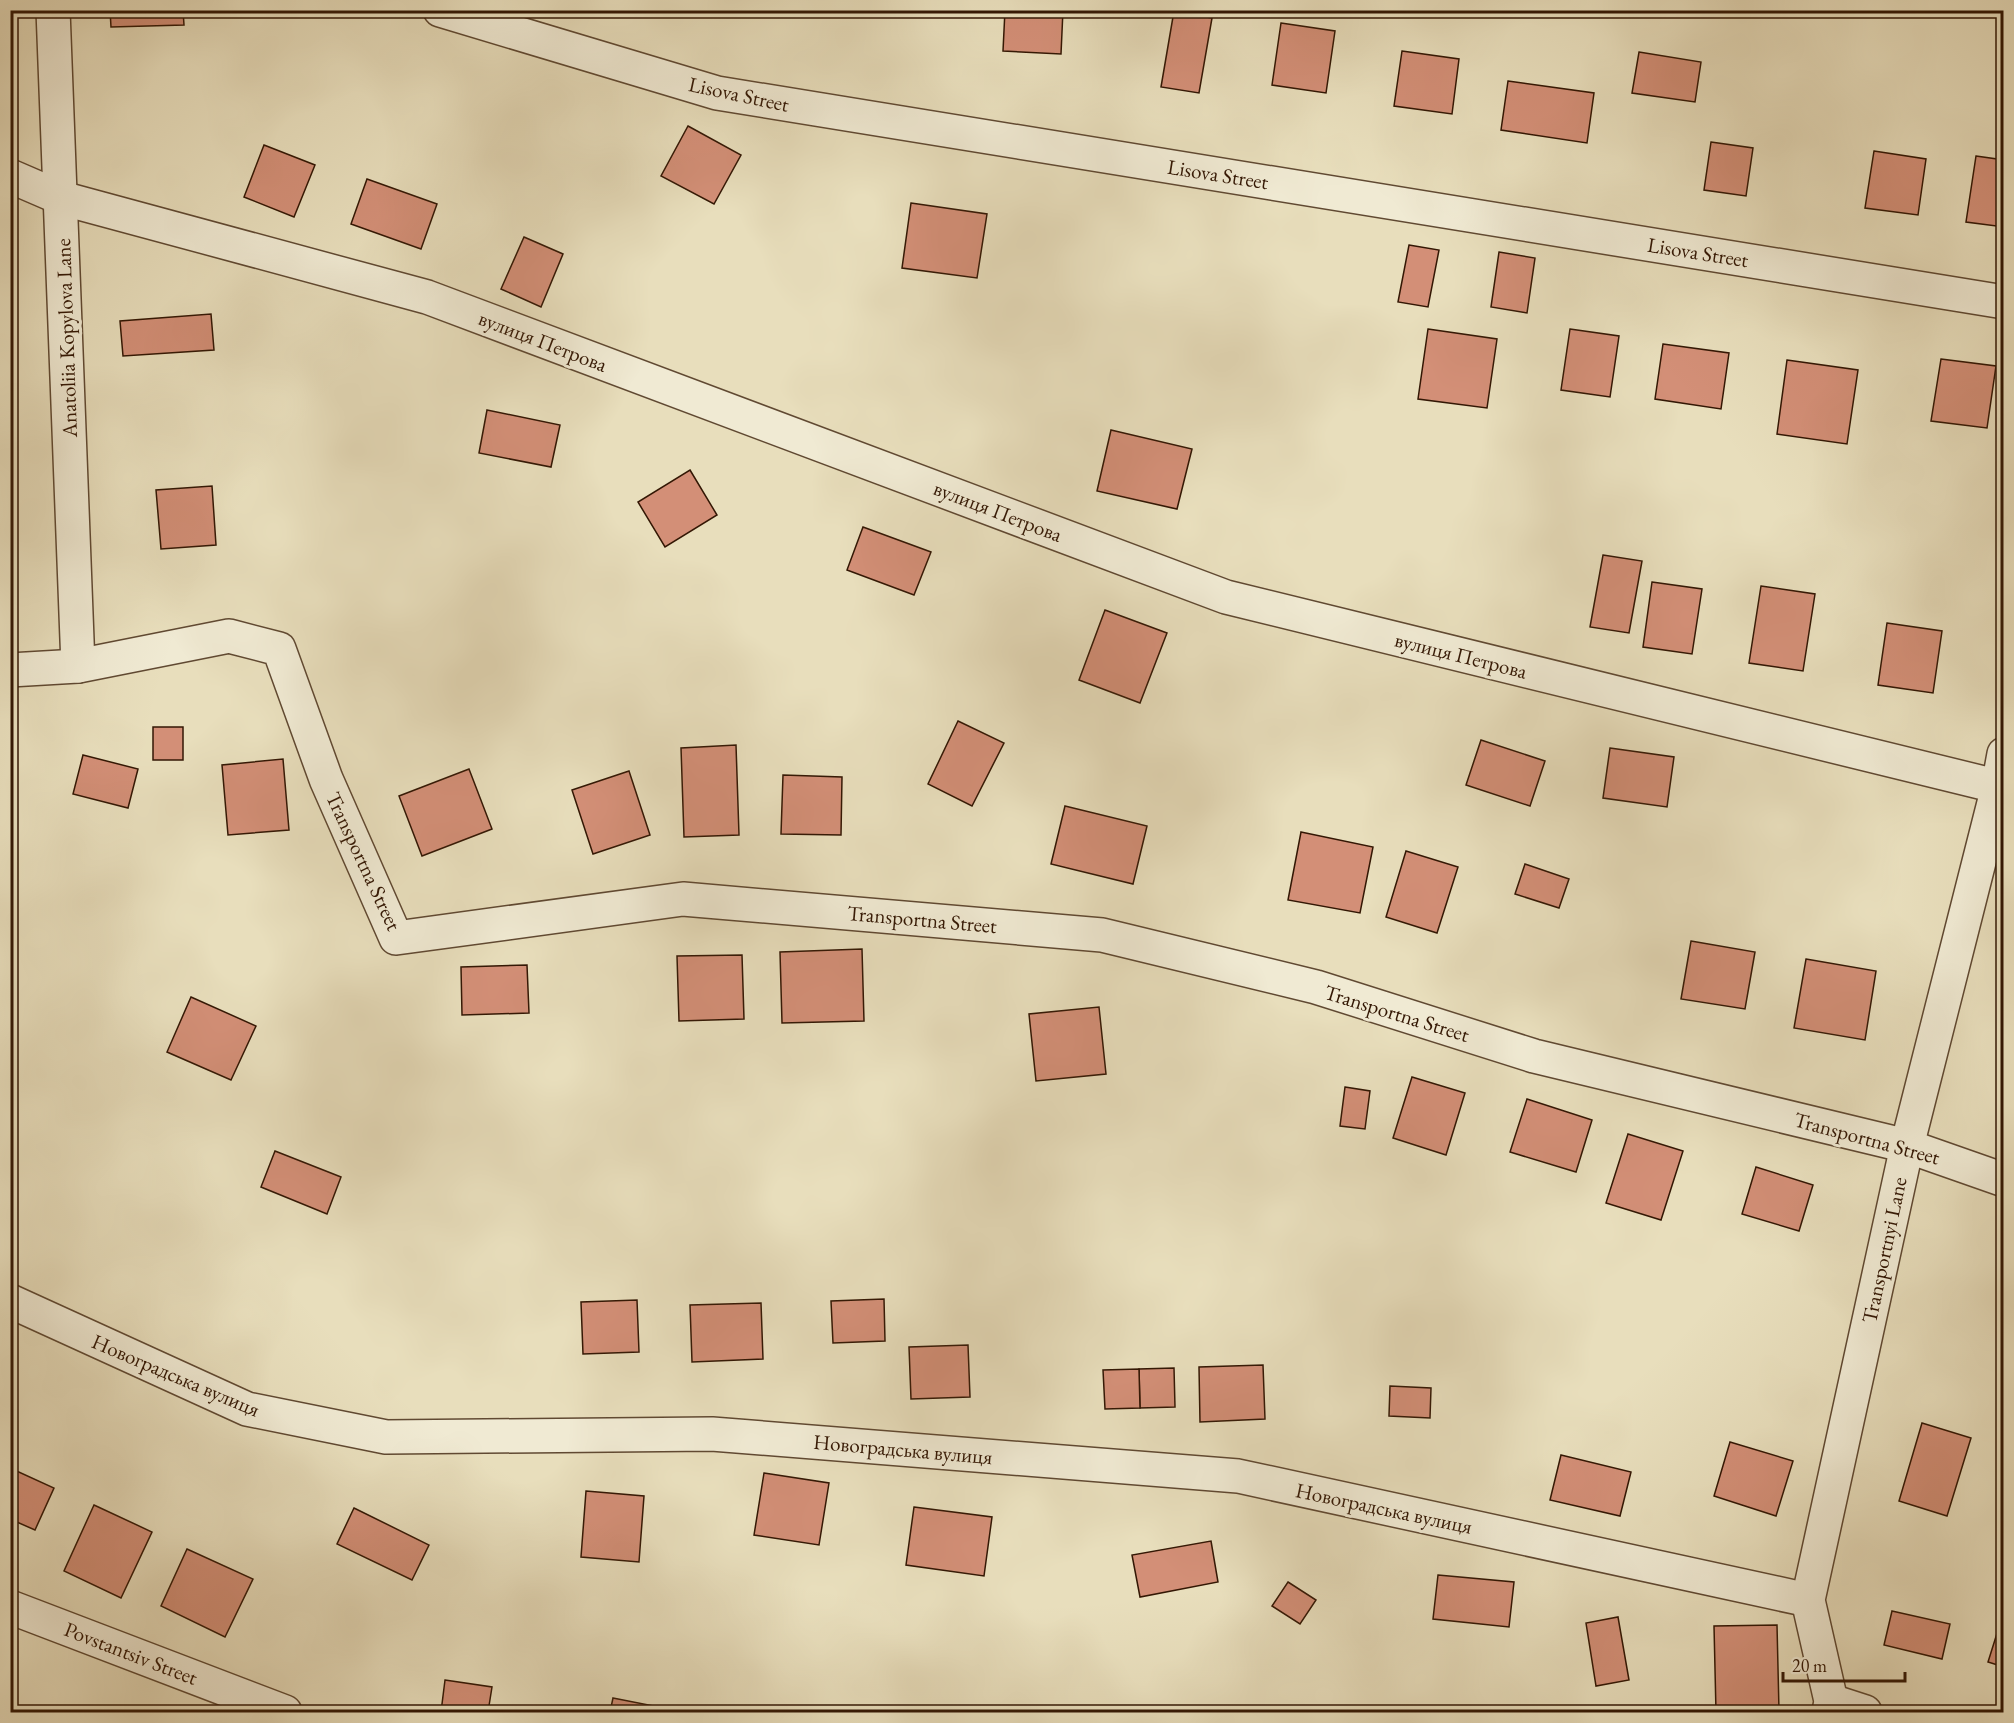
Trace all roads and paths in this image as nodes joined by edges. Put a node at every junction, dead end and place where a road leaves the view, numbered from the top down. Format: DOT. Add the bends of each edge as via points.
graph roads {
  1 [pos="53,10"];
  2 [pos="440,10"];
  3 [pos="10,176"];
  4 [pos="60,198"];
  5 [pos="2004,302"];
  6 [pos="78,666"];
  7 [pos="10,670"];
  8 [pos="2004,754"];
  9 [pos="2001,787"];
  10 [pos="1907,1146"];
  11 [pos="2004,1180"];
  12 [pos="10,1301"];
  13 [pos="1808,1600"];
  14 [pos="10,1607"];
  15 [pos="1830,1707"];
  16 [pos="285,1713"];
  17 [pos="1866,1713"];
  1 -- 4 [label="street, Anatoliia Kopylova Lane"];
  2 -- 5 [label="street, Lisova Street" via="717,93"];
  3 -- 4 [label="street, вулиця Петрова"];
  4 -- 6 [label="street, Anatoliia Kopylova Lane"];
  4 -- 9 [label="street, вулиця Петрова" via="426,297 1226,597"];
  6 -- 7 [label="street, Transportna Street"];
  6 -- 10 [label="street, Transportna Street" via="229,636 279,649 326,779 396,938 683,899 1102,935 1316,987 1534,1056"];
  8 -- 9 [label="street, Transportnyi Lane"];
  9 -- 10 [label="street, Transportnyi Lane"];
  10 -- 11 [label="street, Transportna Street"];
  10 -- 13 [label="street, Transportnyi Lane"];
  12 -- 13 [label="street, Новоградська вулиця" via="247,1409 386,1437 712,1434 1238,1476"];
  13 -- 15 [label="street, Transportnyi Lane"];
  14 -- 16 [label="street, Povstantsiv Street"];
  15 -- 17 [label="street"];
}
